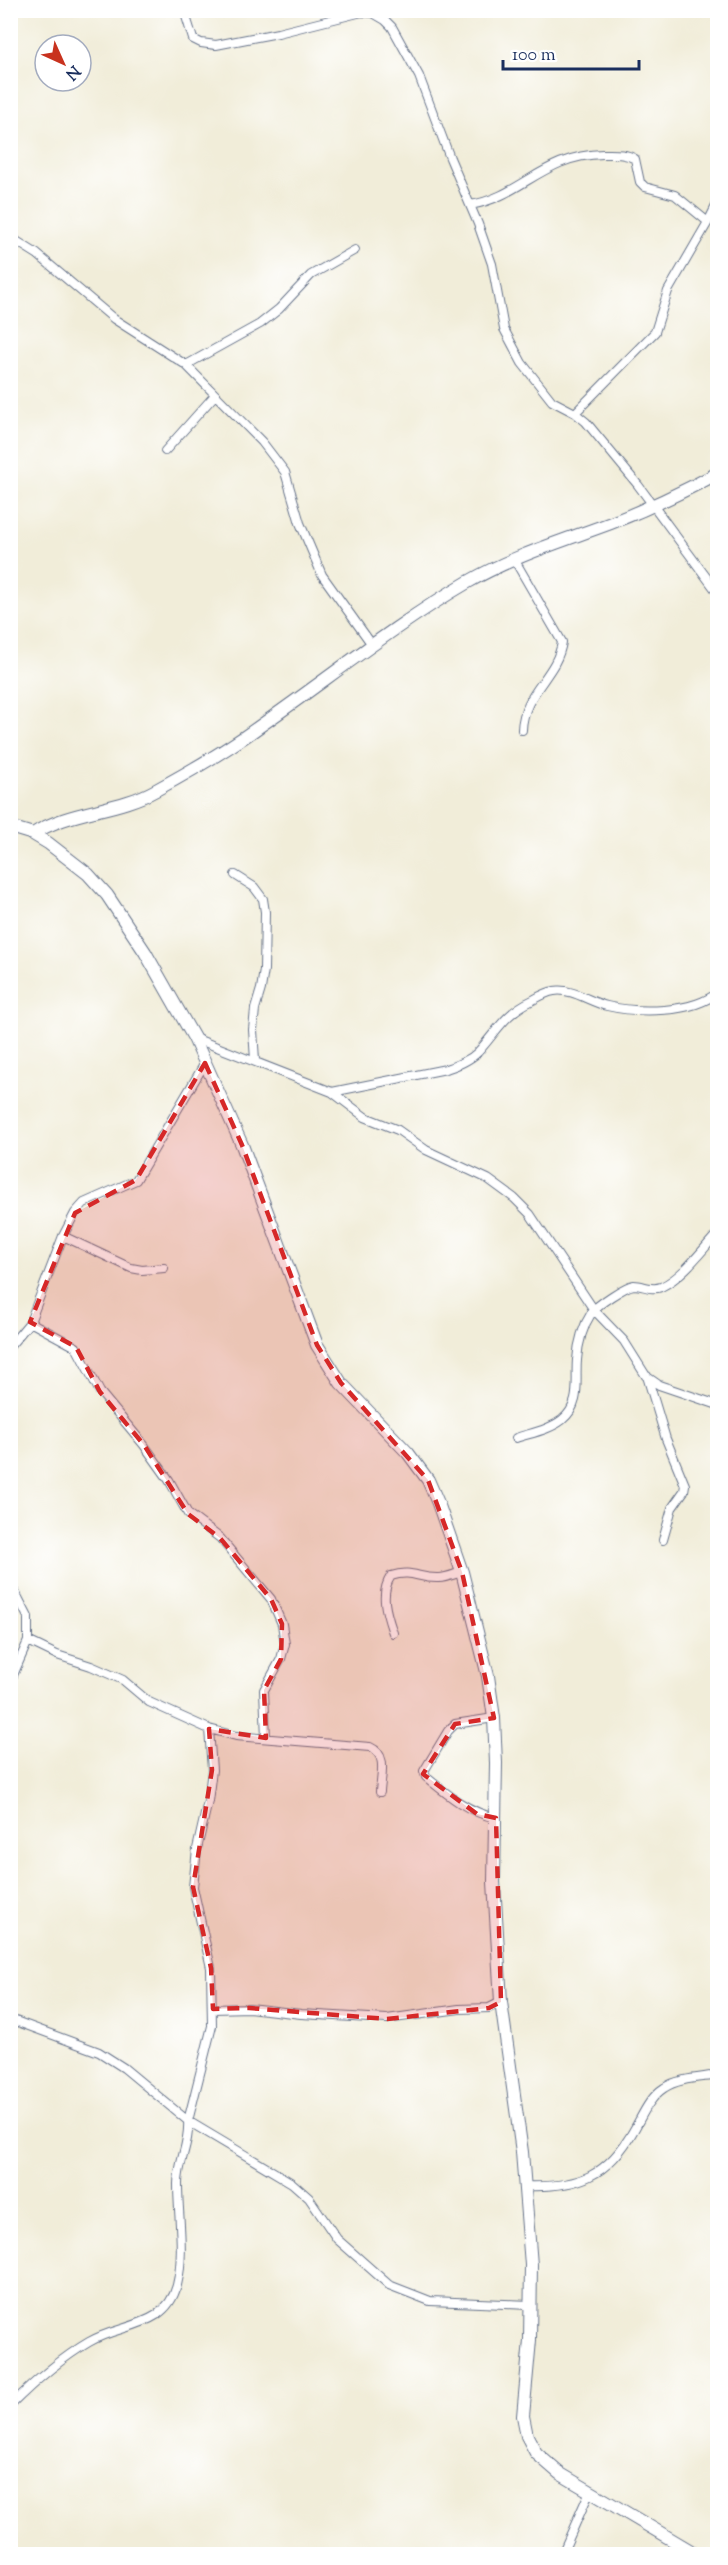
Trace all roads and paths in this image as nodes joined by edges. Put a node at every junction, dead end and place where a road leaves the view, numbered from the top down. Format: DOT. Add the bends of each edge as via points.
graph roads {
  1 [pos="184,10"];
  2 [pos="717,202"];
  3 [pos="470,205"];
  4 [pos="708,222"];
  5 [pos="10,237"];
  6 [pos="355,250"];
  7 [pos="186,365"];
  8 [pos="215,395"];
  9 [pos="575,413"];
  10 [pos="165,451"];
  11 [pos="717,473"];
  12 [pos="651,505"];
  13 [pos="514,559"];
  14 [pos="717,593"];
  15 [pos="373,646"];
  16 [pos="522,730"];
  17 [pos="10,827"];
  18 [pos="33,834"];
  19 [pos="235,875"];
  20 [pos="717,992"];
  21 [pos="194,1038"];
  22 [pos="255,1060"];
  23 [pos="205,1064"];
  24 [pos="332,1092"];
  25 [pos="717,1233"];
  26 [pos="63,1236"];
  27 [pos="164,1268"];
  28 [pos="594,1310"];
  29 [pos="30,1322"];
  30 [pos="10,1346"];
  31 [pos="646,1376"];
  32 [pos="717,1405"];
  33 [pos="516,1438"];
  34 [pos="663,1540"];
  35 [pos="462,1572"];
  36 [pos="10,1582"];
  37 [pos="393,1633"];
  38 [pos="28,1641"];
  39 [pos="10,1682"];
  40 [pos="494,1718"];
  41 [pos="209,1729"];
  42 [pos="266,1738"];
  43 [pos="380,1792"];
  44 [pos="496,1818"];
  45 [pos="501,2002"];
  46 [pos="213,2009"];
  47 [pos="10,2019"];
  48 [pos="717,2075"];
  49 [pos="188,2121"];
  50 [pos="525,2186"];
  51 [pos="530,2305"];
  52 [pos="10,2406"];
  53 [pos="590,2491"];
  54 [pos="562,2554"];
  55 [pos="696,2554"];
  1 -- 3 [label="street" via="193,39 216,45 362,12 385,20 419,76"];
  2 -- 4 [label="street"];
  3 -- 4 [label="street" via="485,203 557,162 613,154 635,159 640,182 645,187 675,195"];
  3 -- 9 [label="street" via="492,264 504,329 538,386 552,400"];
  4 -- 9 [label="street" via="668,291 655,332"];
  5 -- 7 [label="street" via="37,254 114,320"];
  6 -- 7 [label="street" via="311,275 260,324"];
  7 -- 8 [label="street"];
  8 -- 10 [label="street"];
  8 -- 15 [label="street" via="262,442 285,472 300,523 322,575"];
  9 -- 12 [label="street"];
  11 -- 12 [label="main road"];
  12 -- 13 [label="main road"];
  12 -- 14 [label="street"];
  13 -- 15 [label="main road" via="468,582"];
  13 -- 16 [label="street" via="562,642 561,653 528,702"];
  15 -- 18 [label="main road" via="257,728 153,792 119,806 49,824"];
  17 -- 18 [label="main road"];
  18 -- 21 [label="main road" via="70,858 107,896 145,952"];
  19 -- 22 [label="street" via="254,887 263,899 265,912 264,970 253,1030"];
  20 -- 24 [label="street" via="698,1004 647,1010 606,1006 561,990 551,991 508,1015 464,1062"];
  21 -- 22 [label="street"];
  21 -- 23 [label="main road"];
  22 -- 24 [label="street"];
  23 -- 26 [label="street" via="136,1179 84,1203"];
  23 -- 35 [label="main road" via="242,1145 317,1345 341,1383 428,1480"];
  24 -- 28 [label="street" via="365,1117 398,1130 426,1150 488,1179 514,1198 530,1214"];
  25 -- 28 [label="street" via="661,1287 625,1287"];
  26 -- 27 [label="street" via="131,1268"];
  26 -- 29 [label="street"];
  28 -- 31 [label="street" via="624,1341"];
  28 -- 33 [label="street" via="582,1332 574,1404 564,1419 547,1429"];
  29 -- 30 [label="street"];
  29 -- 42 [label="street" via="76,1347 100,1392 144,1445 188,1514 220,1538 271,1599 282,1624 285,1644 279,1665 264,1690"];
  31 -- 32 [label="street" via="659,1385"];
  31 -- 34 [label="street" via="685,1485 672,1508"];
  35 -- 37 [label="street" via="441,1578 412,1572 391,1576 385,1598"];
  35 -- 40 [label="main road" via="488,1676"];
  36 -- 38 [label="street" via="28,1617"];
  38 -- 39 [label="street"];
  38 -- 41 [label="street" via="123,1680 149,1702"];
  40 -- 44 [label="main road"];
  40 -- 44 [label="street" via="455,1724 424,1771 426,1777 477,1814"];
  41 -- 42 [label="street"];
  41 -- 46 [label="street" via="212,1770 193,1887 211,1968"];
  42 -- 43 [label="street" via="378,1750 383,1758"];
  44 -- 45 [label="main road"];
  45 -- 46 [label="street" via="489,2008 459,2008 387,2019 249,2008"];
  45 -- 50 [label="main road"];
  46 -- 49 [label="street"];
  47 -- 49 [label="street" via="99,2052"];
  48 -- 50 [label="street" via="663,2088 645,2109 628,2140 591,2177 572,2185"];
  49 -- 51 [label="street" via="292,2183 309,2198 337,2239 389,2285 430,2301"];
  49 -- 52 [label="street" via="189,2136 178,2176 177,2286 166,2306 137,2325 91,2341 60,2362"];
  50 -- 51 [label="main road"];
  51 -- 53 [label="main road" via="523,2416 527,2436 548,2464"];
  53 -- 54 [label="street"];
  53 -- 55 [label="main road"];
}
